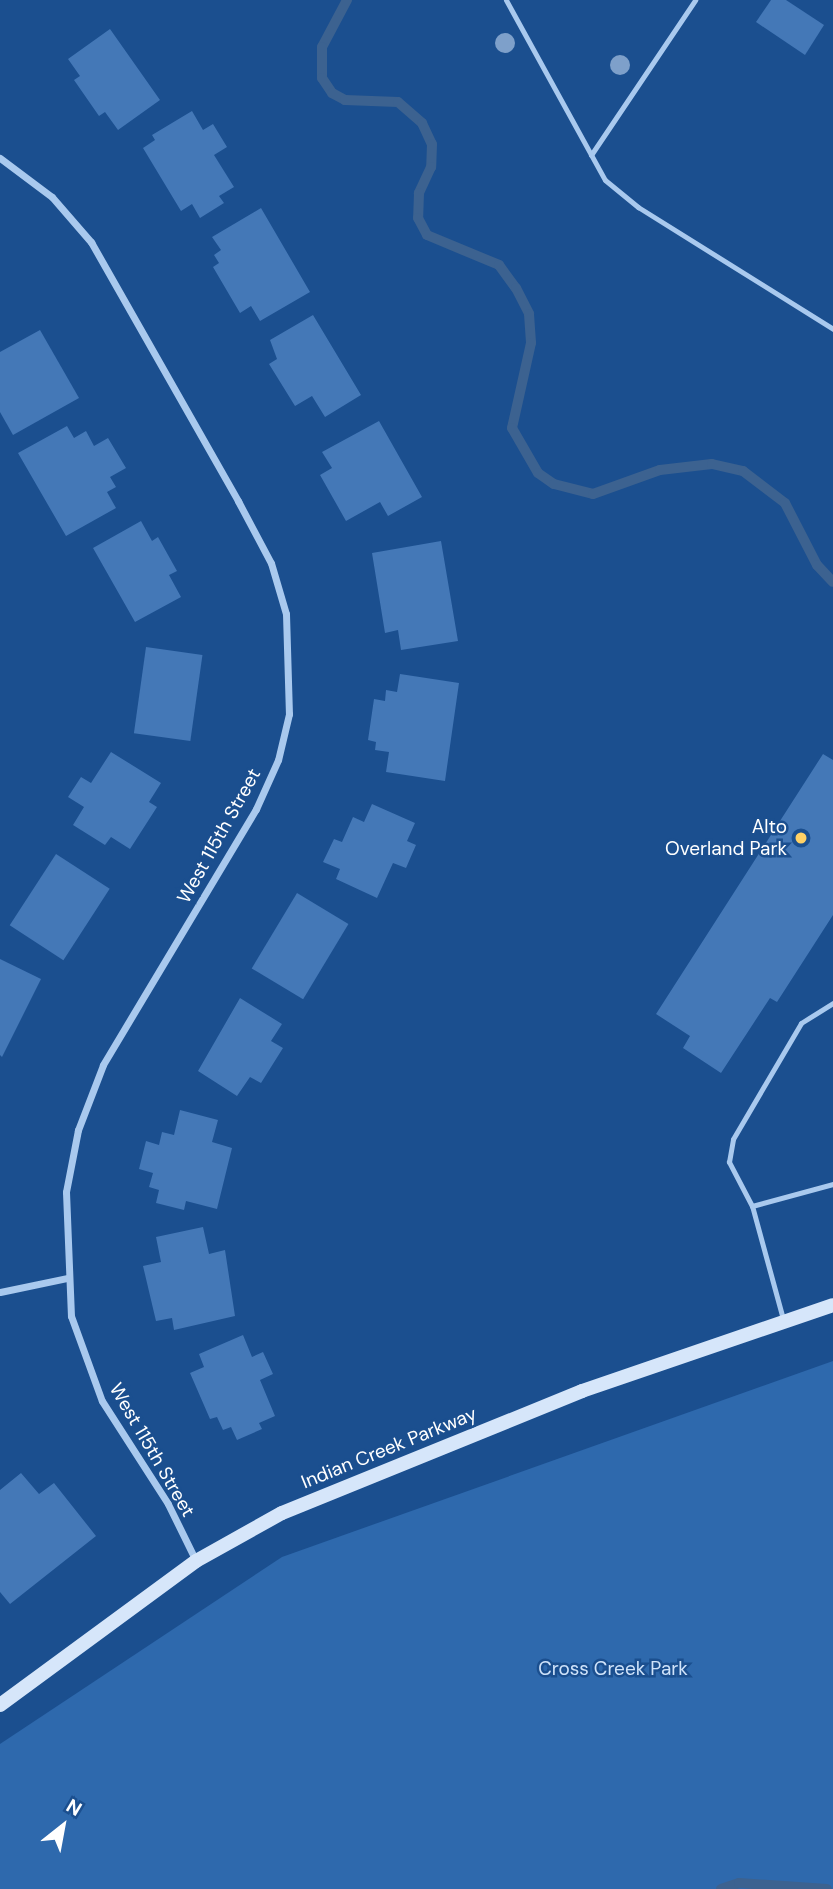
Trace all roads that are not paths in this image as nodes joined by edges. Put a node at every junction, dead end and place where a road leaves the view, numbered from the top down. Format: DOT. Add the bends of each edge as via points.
graph roads {
  1 [pos="506,0"];
  2 [pos="695,0"];
  3 [pos="591,155"];
  4 [pos="0,158"];
  5 [pos="833,329"];
  6 [pos="833,1003"];
  7 [pos="833,1184"];
  8 [pos="752,1206"];
  9 [pos="67,1278"];
  10 [pos="0,1292"];
  11 [pos="833,1305"];
  12 [pos="783,1319"];
  13 [pos="196,1561"];
  14 [pos="0,1704"];
  1 -- 3 [label="lane"];
  2 -- 3 [label="lane"];
  3 -- 5 [label="lane" via="605,180 638,207"];
  4 -- 9 [label="street, West 115th Street" via="52,197 91,242 271,563 286,614 292,660 289,714 262,797 103,1065 78,1130 66,1192"];
  6 -- 8 [label="lane" via="801,1023 733,1139 729,1162"];
  7 -- 8 [label="lane"];
  8 -- 12 [label="lane"];
  9 -- 10 [label="street"];
  9 -- 13 [label="street, West 115th Street" via="71,1316 102,1401 168,1504"];
  11 -- 12 [label="street, Indian Creek Parkway"];
  12 -- 13 [label="street, Indian Creek Parkway" via="582,1391 324,1494"];
  13 -- 14 [label="street, Indian Creek Parkway"];
}
